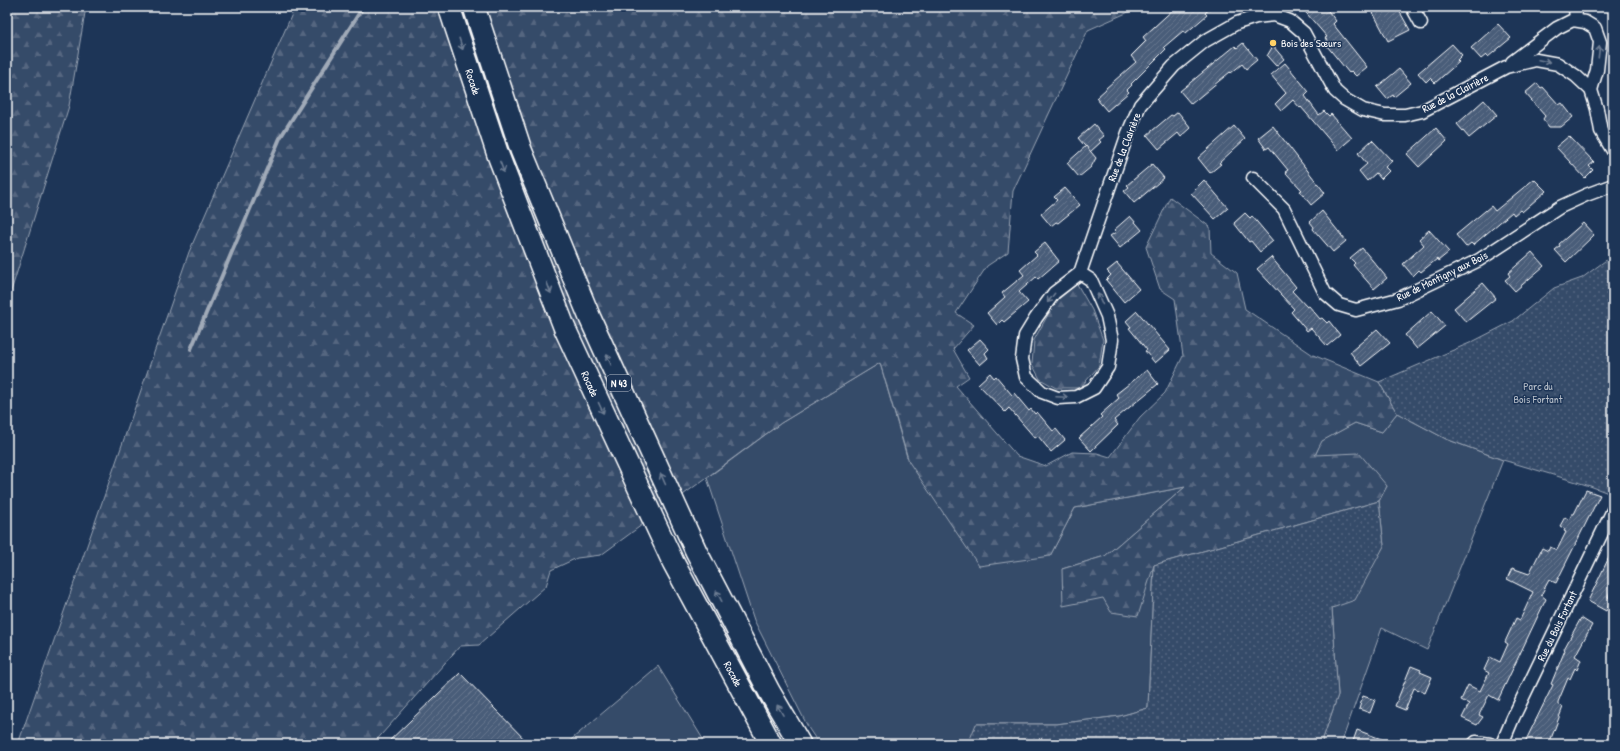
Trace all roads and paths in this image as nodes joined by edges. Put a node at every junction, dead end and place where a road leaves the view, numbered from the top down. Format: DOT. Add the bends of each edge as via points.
graph roads {
  1 [pos="448,7"];
  2 [pos="474,7"];
  3 [pos="1412,7"];
  4 [pos="1576,7"];
  5 [pos="1576,20"];
  6 [pos="1421,23"];
  7 [pos="1506,67"];
  8 [pos="1591,90"];
  9 [pos="1613,150"];
  10 [pos="1253,178"];
  11 [pos="1613,185"];
  12 [pos="1080,273"];
  13 [pos="1613,510"];
  14 [pos="770,744"];
  15 [pos="800,744"];
  16 [pos="1474,744"];
  17 [pos="1490,744"];
  18 [pos="1502,744"];
  1 -- 14 [label="highway, Rocade / N 43, one-way" via="498,155 565,329 673,562"];
  15 -- 2 [label="highway, N 43, one-way" via="769,691 696,551 590,318 521,150"];
  3 -- 6 [label="street"];
  4 -- 5 [label="street"];
  5 -- 7 [label="street" via="1557,28"];
  8 -- 5 [label="street, one-way" via="1597,70 1600,42 1595,28"];
  7 -- 8 [label="street, Rue de la Clairière, one-way" via="1536,60 1558,64"];
  7 -- 12 [label="street, Rue de la Clairière" via="1422,111 1405,115 1385,115 1363,110 1335,91 1304,33 1290,21 1274,15 1256,16 1237,23 1205,41 1174,66 1140,105"];
  8 -- 9 [label="street, Rue de la Clairière" via="1600,131"];
  10 -- 11 [label="street, Rue de Montigny aux Bois" via="1284,209 1325,293 1339,305 1356,310 1398,300 1479,260 1560,207"];
  12 -- 12 [label="street, one-way" via="1054,293 1025,336 1022,359 1026,377 1042,392 1058,398 1076,397 1094,388 1108,367 1112,340 1108,316 1091,280"];
  13 -- 18 [label="street, Rue du Bois Fortant"];
  16 -- 17 [label="street"];
}
